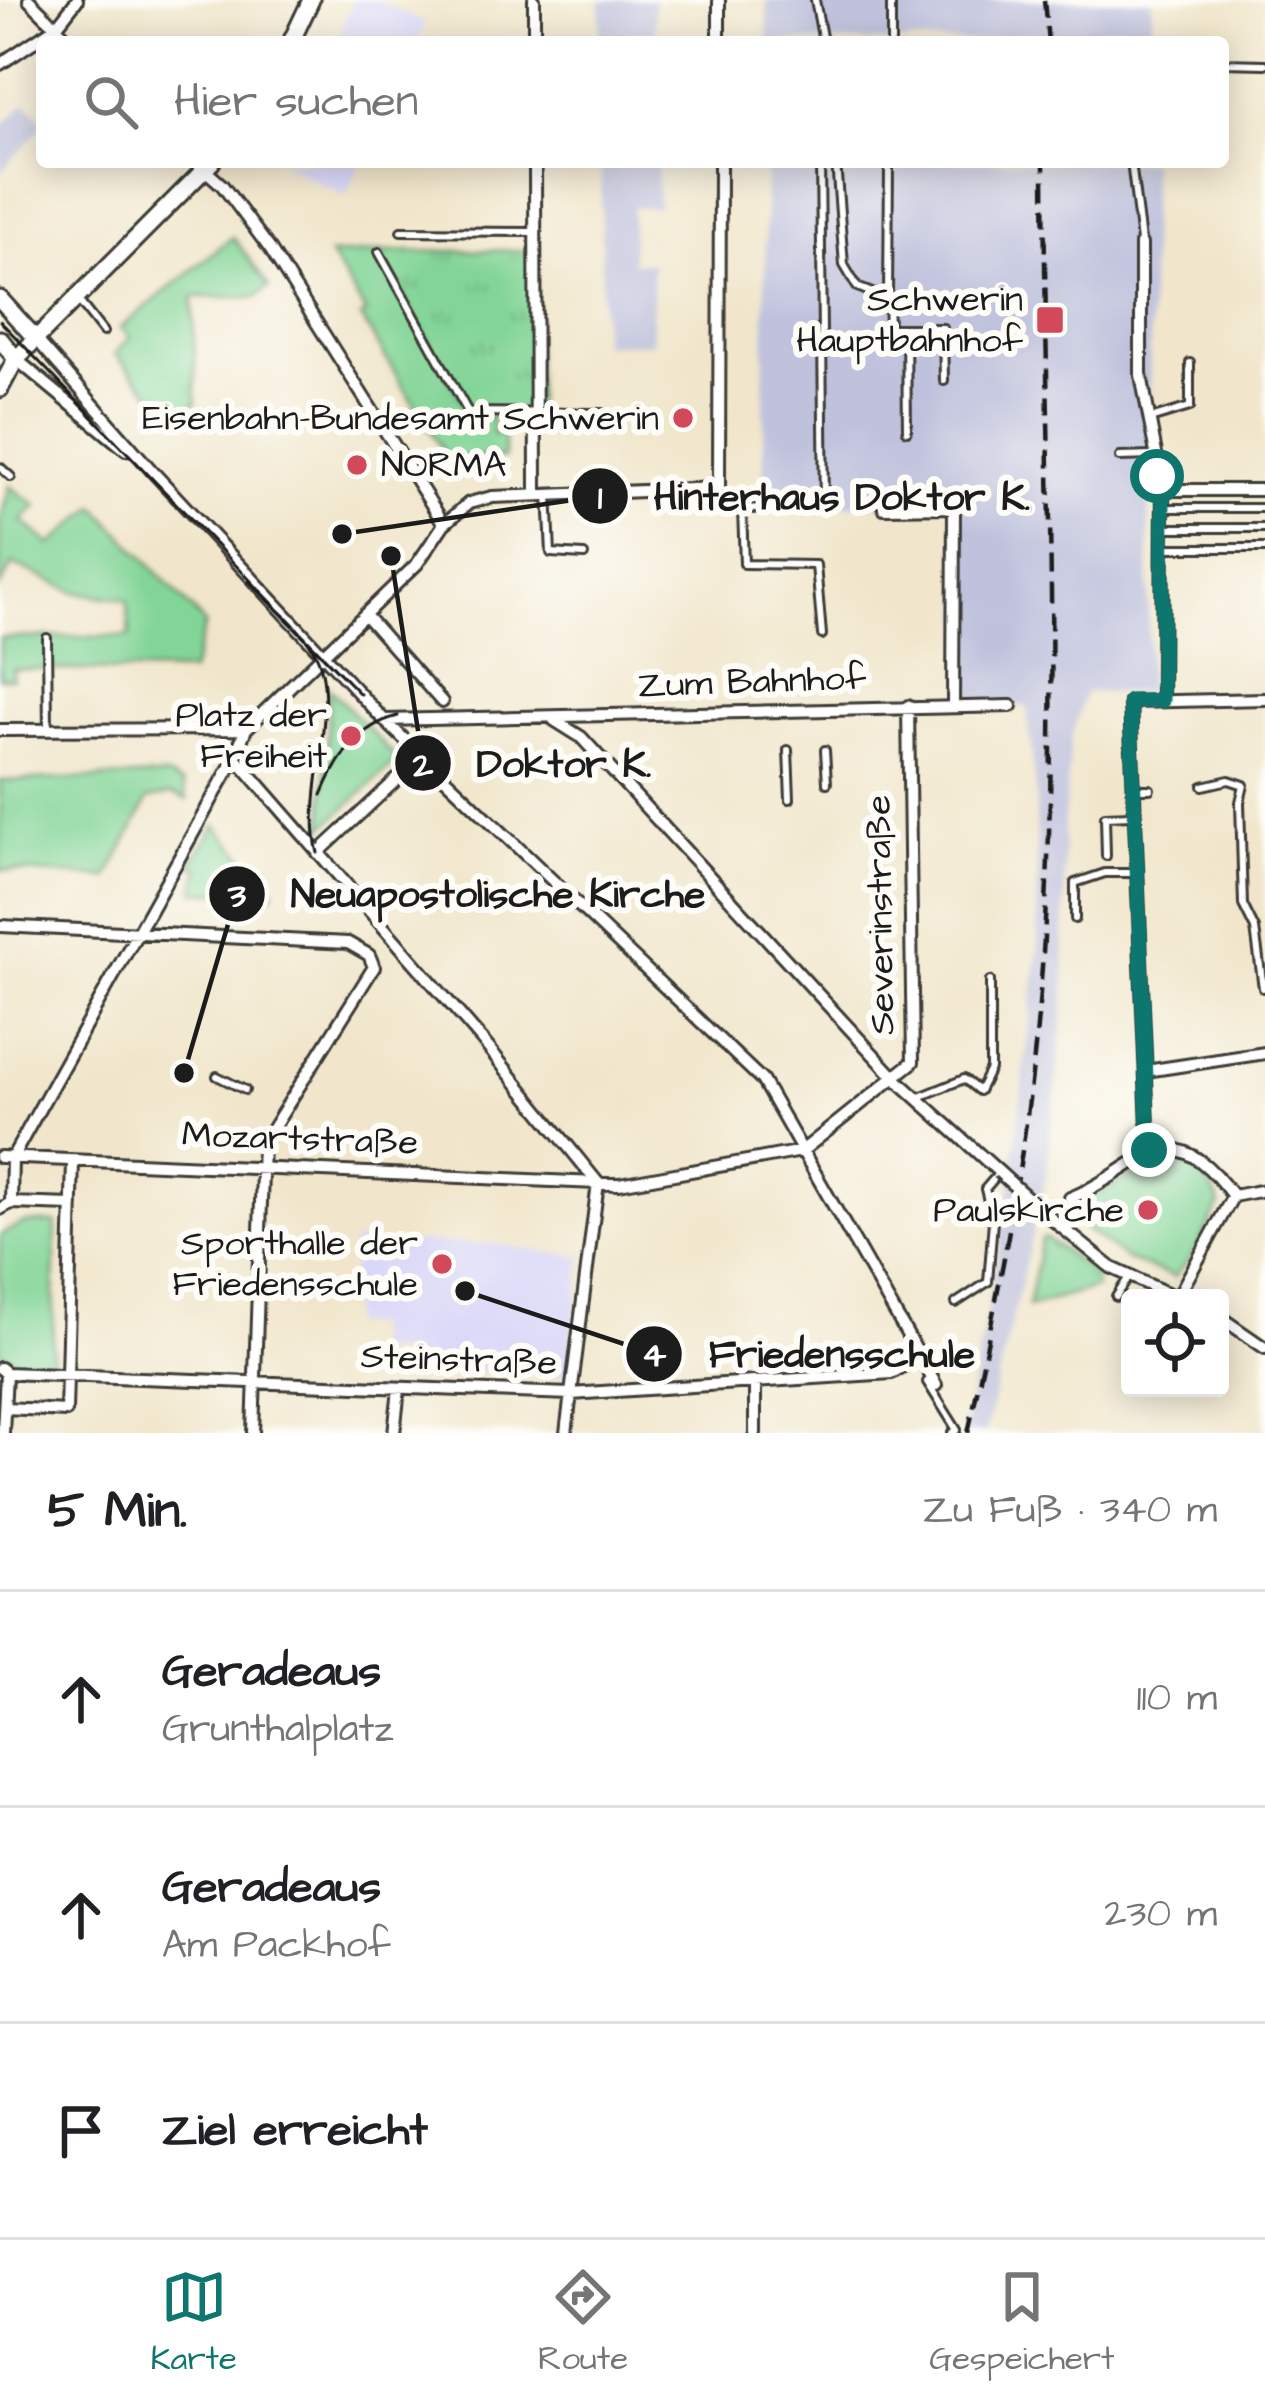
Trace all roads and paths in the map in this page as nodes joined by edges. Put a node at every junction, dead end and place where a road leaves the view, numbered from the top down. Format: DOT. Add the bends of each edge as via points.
graph roads {
  1 [pos="29,0"];
  2 [pos="77,0"];
  3 [pos="311,0"];
  4 [pos="534,0"];
  5 [pos="719,0"];
  6 [pos="815,0"];
  7 [pos="891,0"];
  8 [pos="56,27"];
  9 [pos="42,36"];
  10 [pos="65,36"];
  11 [pos="294,36"];
  12 [pos="534,36"];
  13 [pos="719,36"];
  14 [pos="822,36"];
  15 [pos="891,36"];
  16 [pos="36,40"];
  17 [pos="1229,63"];
  18 [pos="0,64"];
  19 [pos="1265,64"];
  20 [pos="201,168"];
  21 [pos="208,168"];
  22 [pos="535,168"];
  23 [pos="720,168"];
  24 [pos="820,168"];
  25 [pos="836,168"];
  26 [pos="890,168"];
  27 [pos="1132,168"];
  28 [pos="401,231"];
  29 [pos="535,232"];
  30 [pos="1142,244"];
  31 [pos="379,252"];
  32 [pos="76,297"];
  33 [pos="0,298"];
  34 [pos="888,298"];
  35 [pos="906,329"];
  36 [pos="103,332"];
  37 [pos="0,339"];
  38 [pos="37,339"];
  39 [pos="16,359"];
  40 [pos="1190,363"];
  41 [pos="944,381"];
  42 [pos="0,389"];
  43 [pos="602,413"];
  44 [pos="536,415"];
  45 [pos="1146,420"];
  46 [pos="907,430"];
  47 [pos="1153,456"];
  48 [pos="1120,457"];
  49 [pos="0,467"];
  50 [pos="152,471"];
  51 [pos="11,477"];
  52 [pos="719,488"];
  53 [pos="1163,490"];
  54 [pos="1265,490"];
  55 [pos="542,492"];
  56 [pos="884,508"];
  57 [pos="1163,508"];
  58 [pos="1265,508"];
  59 [pos="742,509"];
  60 [pos="444,524"];
  61 [pos="1163,528"];
  62 [pos="1265,528"];
  63 [pos="1163,548"];
  64 [pos="1265,548"];
  65 [pos="584,555"];
  66 [pos="365,615"];
  67 [pos="822,634"];
  68 [pos="47,638"];
  69 [pos="322,656"];
  70 [pos="1265,699"];
  71 [pos="1162,701"];
  72 [pos="442,702"];
  73 [pos="908,706"];
  74 [pos="952,706"];
  75 [pos="1010,706"];
  76 [pos="824,710"];
  77 [pos="787,711"];
  78 [pos="385,720"];
  79 [pos="554,720"];
  80 [pos="824,725"];
  81 [pos="787,726"];
  82 [pos="246,729"];
  83 [pos="0,730"];
  84 [pos="48,730"];
  85 [pos="788,750"];
  86 [pos="825,750"];
  87 [pos="422,755"];
  88 [pos="236,758"];
  89 [pos="826,783"];
  90 [pos="1203,786"];
  91 [pos="1134,789"];
  92 [pos="1150,789"];
  93 [pos="790,799"];
  94 [pos="1132,815"];
  95 [pos="318,853"];
  96 [pos="1106,856"];
  97 [pos="1134,873"];
  98 [pos="1076,919"];
  99 [pos="0,926"];
  100 [pos="135,934"];
  101 [pos="990,981"];
  102 [pos="1263,988"];
  103 [pos="1265,1053"];
  104 [pos="1146,1071"];
  105 [pos="217,1076"];
  106 [pos="896,1079"];
  107 [pos="245,1090"];
  108 [pos="917,1098"];
  109 [pos="1149,1150"];
  110 [pos="802,1151"];
  111 [pos="6,1157"];
  112 [pos="73,1161"];
  113 [pos="262,1167"];
  114 [pos="999,1172"];
  115 [pos="598,1183"];
  116 [pos="1265,1190"];
  117 [pos="1233,1196"];
  118 [pos="1070,1198"];
  119 [pos="72,1205"];
  120 [pos="6,1206"];
  121 [pos="1129,1276"];
  122 [pos="1158,1289"];
  123 [pos="1183,1289"];
  124 [pos="1115,1297"];
  125 [pos="956,1303"];
  126 [pos="1229,1323"];
  127 [pos="1265,1348"];
  128 [pos="917,1358"];
  129 [pos="3,1370"];
  130 [pos="67,1375"];
  131 [pos="254,1381"];
  132 [pos="933,1382"];
  133 [pos="755,1383"];
  134 [pos="400,1389"];
  135 [pos="572,1394"];
  136 [pos="3,1420"];
  137 [pos="253,1433"];
  138 [pos="394,1433"];
  139 [pos="566,1433"];
  140 [pos="755,1433"];
  141 [pos="952,1433"];
  1 -- 8 [label="street"];
  2 -- 8 [label="street"];
  3 -- 11 [label="street"];
  4 -- 12 [label="street"];
  5 -- 13 [label="street"];
  6 -- 14 [label="lane"];
  7 -- 15 [label="lane"];
  8 -- 9 [label="street"];
  8 -- 10 [label="street"];
  16 -- 18 [label="street"];
  17 -- 19 [label="lane"];
  20 -- 32 [label="street"];
  21 -- 60 [label="street" via="270,248"];
  22 -- 29 [label="street"];
  23 -- 52 [label="street"];
  24 -- 59 [label="lane" via="826,508"];
  25 -- 34 [label="lane" via="844,265 857,287"];
  26 -- 34 [label="lane"];
  27 -- 30 [label="lane"];
  28 -- 29 [label="lane"];
  29 -- 44 [label="street"];
  30 -- 45 [label="street"];
  31 -- 44 [label="lane" via="468,412"];
  32 -- 36 [label="lane"];
  32 -- 38 [label="street"];
  33 -- 38 [label="street"];
  34 -- 35 [label="lane" via="889,328"];
  35 -- 41 [label="lane" via="943,328"];
  35 -- 46 [label="lane"];
  37 -- 39 [label="street"];
  38 -- 39 [label="street"];
  38 -- 50 [label="street"];
  39 -- 42 [label="street"];
  39 -- 50 [label="street"];
  40 -- 45 [label="lane" via="1190,407"];
  43 -- 44 [label="lane"];
  44 -- 55 [label="street"];
  45 -- 47 [label="street"];
  47 -- 48 [label="lane"];
  47 -- 53 [label="street"];
  49 -- 51 [label="lane"];
  50 -- 69 [label="street"];
  52 -- 55 [label="street"];
  52 -- 59 [label="lane"];
  53 -- 54 [label="street"];
  53 -- 57 [label="street"];
  55 -- 60 [label="street" via="469,503"];
  55 -- 65 [label="lane" via="551,553"];
  56 -- 74 [label="street" via="955,507"];
  57 -- 58 [label="lane"];
  57 -- 61 [label="street"];
  59 -- 67 [label="lane" via="743,564 816,565"];
  60 -- 66 [label="street" via="426,554"];
  61 -- 62 [label="lane"];
  61 -- 63 [label="street"];
  63 -- 64 [label="lane"];
  63 -- 71 [label="street"];
  66 -- 69 [label="street"];
  66 -- 72 [label="street"];
  68 -- 84 [label="lane"];
  69 -- 78 [label="street"];
  69 -- 82 [label="street"];
  70 -- 71 [label="street"];
  71 -- 91 [label="street" via="1130,701"];
  73 -- 74 [label="street, Zum Bahnhof"];
  73 -- 76 [label="street, Zum Bahnhof"];
  73 -- 106 [label="street, Severinstraße" via="913,1062"];
  74 -- 75 [label="street, Zum Bahnhof"];
  76 -- 77 [label="street, Zum Bahnhof"];
  76 -- 80 [label="lane"];
  77 -- 79 [label="street, Zum Bahnhof"];
  77 -- 81 [label="lane"];
  78 -- 79 [label="street, Zum Bahnhof"];
  78 -- 87 [label="street"];
  79 -- 106 [label="street" via="581,737"];
  82 -- 84 [label="street"];
  82 -- 88 [label="street"];
  83 -- 84 [label="street"];
  85 -- 93 [label="lane"];
  86 -- 89 [label="lane"];
  87 -- 95 [label="street"];
  87 -- 110 [label="street" via="762,1080"];
  88 -- 95 [label="street"];
  88 -- 100 [label="street"];
  90 -- 102 [label="lane" via="1244,785 1243,905 1256,929"];
  91 -- 92 [label="lane"];
  91 -- 94 [label="street"];
  94 -- 96 [label="lane" via="1105,816"];
  94 -- 97 [label="street"];
  95 -- 115 [label="street"];
  97 -- 98 [label="lane" via="1075,883"];
  97 -- 104 [label="street"];
  99 -- 100 [label="street"];
  100 -- 111 [label="street"];
  100 -- 113 [label="street" via="348,943 368,955 374,967 281,1110 263,1144"];
  101 -- 108 [label="lane" via="990,1069 979,1091 964,1079"];
  103 -- 104 [label="street"];
  104 -- 109 [label="street"];
  105 -- 107 [label="lane"];
  106 -- 108 [label="street"];
  106 -- 110 [label="street, Severinstraße"];
  108 -- 114 [label="street"];
  109 -- 117 [label="street" via="1192,1155"];
  109 -- 118 [label="street"];
  110 -- 115 [label="street, Severinstraße"];
  110 -- 128 [label="street"];
  111 -- 112 [label="street, Mozartstraße"];
  111 -- 120 [label="street"];
  112 -- 113 [label="street, Mozartstraße"];
  112 -- 119 [label="street"];
  113 -- 115 [label="street, Mozartstraße"];
  113 -- 131 [label="street"];
  114 -- 121 [label="street, bridge" via="1083,1247"];
  114 -- 125 [label="lane" via="985,1189 993,1221 988,1282"];
  115 -- 135 [label="street"];
  116 -- 117 [label="street"];
  117 -- 123 [label="street"];
  119 -- 120 [label="street"];
  119 -- 130 [label="street"];
  121 -- 122 [label="street"];
  121 -- 124 [label="lane"];
  126 -- 127 [label="street"];
  128 -- 132 [label="street"];
  128 -- 133 [label="street, Steinstraße" via="892,1372"];
  129 -- 130 [label="street, Steinstraße"];
  129 -- 136 [label="street"];
  130 -- 131 [label="street, Steinstraße"];
  130 -- 136 [label="street" via="66,1411"];
  131 -- 134 [label="street, Steinstraße"];
  131 -- 137 [label="street"];
  132 -- 141 [label="lane"];
  133 -- 135 [label="street, Steinstraße"];
  133 -- 140 [label="street"];
  134 -- 135 [label="street, Steinstraße"];
  134 -- 138 [label="street"];
  135 -- 139 [label="street"];
}
